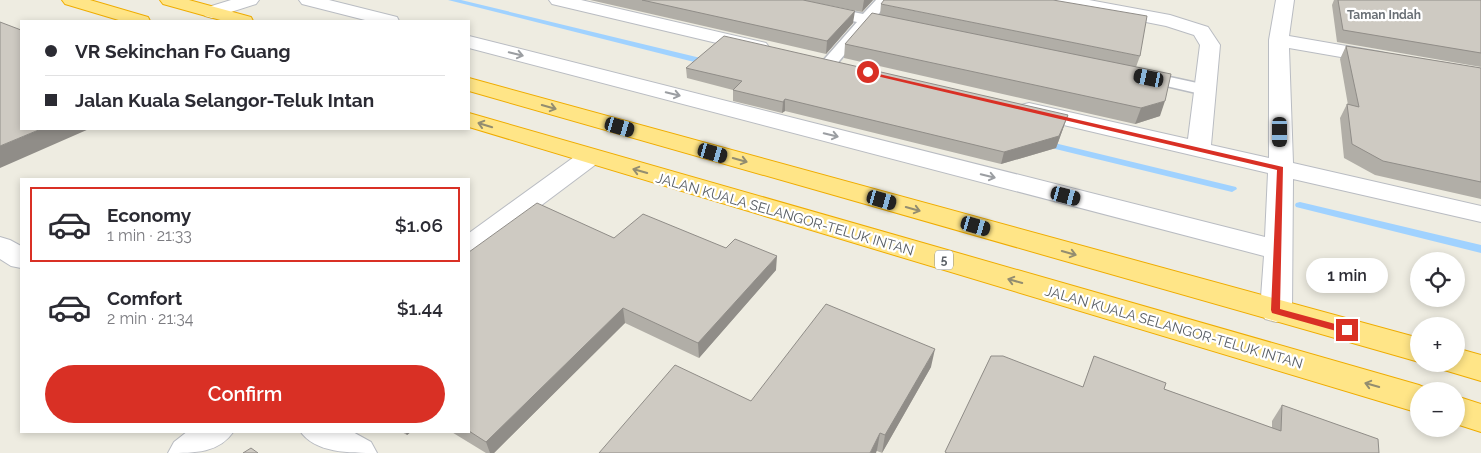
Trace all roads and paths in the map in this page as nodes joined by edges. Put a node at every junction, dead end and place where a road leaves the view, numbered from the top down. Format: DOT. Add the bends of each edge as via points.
graph roads {
  1 [pos="70,0"];
  2 [pos="169,0"];
  3 [pos="250,0"];
  4 [pos="308,0"];
  5 [pos="773,0"];
  6 [pos="883,0"];
  7 [pos="1060,0"];
  8 [pos="1285,0"];
  9 [pos="566,1"];
  10 [pos="212,12"];
  11 [pos="866,19"];
  12 [pos="138,20"];
  13 [pos="240,20"];
  14 [pos="386,20"];
  15 [pos="905,27"];
  16 [pos="1279,40"];
  17 [pos="470,42"];
  18 [pos="781,52"];
  19 [pos="1404,62"];
  20 [pos="829,63"];
  21 [pos="1128,74"];
  22 [pos="470,84"];
  23 [pos="1205,90"];
  24 [pos="1004,104"];
  25 [pos="470,120"];
  26 [pos="1199,149"];
  27 [pos="590,156"];
  28 [pos="1281,168"];
  29 [pos="1481,214"];
  30 [pos="470,245"];
  31 [pos="0,246"];
  32 [pos="1278,250"];
  33 [pos="20,258"];
  34 [pos="1276,310"];
  35 [pos="1410,347"];
  36 [pos="1465,364"];
  37 [pos="1481,368"];
  38 [pos="1410,396"];
  39 [pos="1465,413"];
  40 [pos="1481,418"];
  41 [pos="213,433"];
  42 [pos="322,433"];
  43 [pos="187,453"];
  44 [pos="358,453"];
  1 -- 12 [label="highway"];
  2 -- 10 [label="highway"];
  3 -- 10 [label="street"];
  4 -- 14 [label="street"];
  5 -- 11 [label="lane"];
  6 -- 11 [label="lane"];
  7 -- 23 [label="street" via="1170,21 1201,31 1210,45"];
  8 -- 16 [label="street"];
  9 -- 18 [label="street"];
  10 -- 13 [label="highway"];
  11 -- 15 [label="lane"];
  11 -- 20 [label="lane"];
  16 -- 19 [label="street"];
  16 -- 28 [label="street"];
  17 -- 32 [label="street, one-way"];
  21 -- 23 [label="lane"];
  22 -- 34 [label="highway, one-way"];
  23 -- 26 [label="street"];
  24 -- 26 [label="street"];
  27 -- 25 [label="highway, JALAN KUALA SELANGOR-TELUK INTAN / 5, one-way"];
  26 -- 28 [label="street"];
  27 -- 30 [label="street"];
  38 -- 27 [label="highway, JALAN KUALA SELANGOR-TELUK INTAN / 5, one-way"];
  28 -- 29 [label="street"];
  28 -- 32 [label="street"];
  31 -- 33 [label="street"];
  32 -- 34 [label="street"];
  34 -- 35 [label="highway"];
  36 -- 37 [label="highway"];
  39 -- 40 [label="highway"];
  41 -- 43 [label="street"];
  42 -- 44 [label="street"];
}
